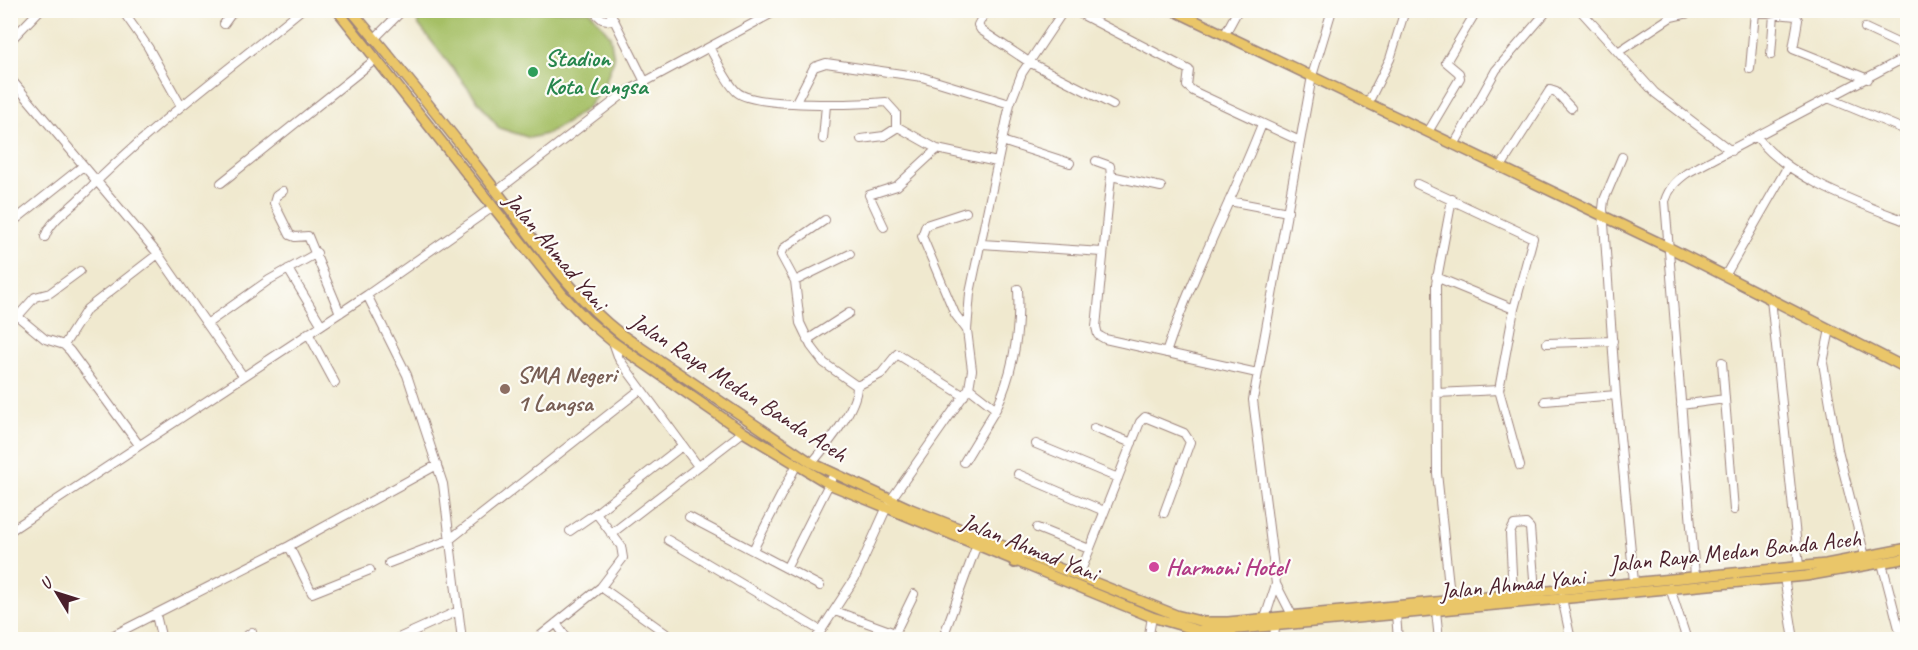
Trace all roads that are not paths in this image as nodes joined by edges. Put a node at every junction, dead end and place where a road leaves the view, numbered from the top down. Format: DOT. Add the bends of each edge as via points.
graph roads {
  1 [pos="40,10"];
  2 [pos="122,10"];
  3 [pos="234,10"];
  4 [pos="301,10"];
  5 [pos="337,10"];
  6 [pos="351,10"];
  7 [pos="403,10"];
  8 [pos="592,10"];
  9 [pos="609,10"];
  10 [pos="778,10"];
  11 [pos="986,10"];
  12 [pos="1064,10"];
  13 [pos="1073,10"];
  14 [pos="1173,10"];
  15 [pos="1238,10"];
  16 [pos="1332,10"];
  17 [pos="1405,10"];
  18 [pos="1478,10"];
  19 [pos="1548,10"];
  20 [pos="1580,10"];
  21 [pos="1702,10"];
  22 [pos="1739,10"];
  23 [pos="1755,12"];
  24 [pos="1787,13"];
  25 [pos="1669,14"];
  26 [pos="1774,14"];
  27 [pos="614,21"];
  28 [pos="224,24"];
  29 [pos="1865,28"];
  30 [pos="1225,34"];
  31 [pos="374,39"];
  32 [pos="10,41"];
  33 [pos="1908,48"];
  34 [pos="710,49"];
  35 [pos="1618,52"];
  36 [pos="1771,55"];
  37 [pos="1908,56"];
  38 [pos="376,58"];
  39 [pos="1029,62"];
  40 [pos="1750,69"];
  41 [pos="1312,76"];
  42 [pos="10,78"];
  43 [pos="1868,79"];
  44 [pos="644,80"];
  45 [pos="1828,98"];
  46 [pos="796,102"];
  47 [pos="1368,103"];
  48 [pos="1010,104"];
  49 [pos="826,105"];
  50 [pos="1113,105"];
  51 [pos="182,106"];
  52 [pos="1571,108"];
  53 [pos="1262,124"];
  54 [pos="896,127"];
  55 [pos="1908,131"];
  56 [pos="1428,132"];
  57 [pos="1757,136"];
  58 [pos="823,139"];
  59 [pos="861,139"];
  60 [pos="1002,141"];
  61 [pos="1300,141"];
  62 [pos="1454,145"];
  63 [pos="937,149"];
  64 [pos="1731,151"];
  65 [pos="1622,157"];
  66 [pos="1096,161"];
  67 [pos="997,162"];
  68 [pos="1070,163"];
  69 [pos="82,166"];
  70 [pos="1788,166"];
  71 [pos="1500,168"];
  72 [pos="1111,176"];
  73 [pos="96,181"];
  74 [pos="221,183"];
  75 [pos="1417,184"];
  76 [pos="1161,188"];
  77 [pos="283,191"];
  78 [pos="497,191"];
  79 [pos="1452,200"];
  80 [pos="1229,201"];
  81 [pos="493,207"];
  82 [pos="966,212"];
  83 [pos="1287,212"];
  84 [pos="1604,216"];
  85 [pos="825,220"];
  86 [pos="1908,222"];
  87 [pos="10,224"];
  88 [pos="884,227"];
  89 [pos="45,237"];
  90 [pos="981,244"];
  91 [pos="1670,248"];
  92 [pos="1102,252"];
  93 [pos="317,253"];
  94 [pos="158,254"];
  95 [pos="850,254"];
  96 [pos="288,269"];
  97 [pos="80,271"];
  98 [pos="1725,276"];
  99 [pos="1436,278"];
  100 [pos="795,282"];
  101 [pos="1018,289"];
  102 [pos="367,295"];
  103 [pos="1771,299"];
  104 [pos="1514,309"];
  105 [pos="10,310"];
  106 [pos="340,313"];
  107 [pos="849,313"];
  108 [pos="18,316"];
  109 [pos="208,323"];
  110 [pos="321,324"];
  111 [pos="1830,329"];
  112 [pos="967,330"];
  113 [pos="308,333"];
  114 [pos="807,340"];
  115 [pos="1613,340"];
  116 [pos="613,342"];
  117 [pos="1547,343"];
  118 [pos="64,345"];
  119 [pos="1166,353"];
  120 [pos="1722,362"];
  121 [pos="1908,369"];
  122 [pos="1257,373"];
  123 [pos="243,376"];
  124 [pos="335,383"];
  125 [pos="858,386"];
  126 [pos="969,388"];
  127 [pos="641,389"];
  128 [pos="1499,390"];
  129 [pos="1437,393"];
  130 [pos="1616,395"];
  131 [pos="964,396"];
  132 [pos="1725,399"];
  133 [pos="1545,401"];
  134 [pos="1681,405"];
  135 [pos="996,409"];
  136 [pos="1095,428"];
  137 [pos="743,432"];
  138 [pos="1131,443"];
  139 [pos="1036,444"];
  140 [pos="140,445"];
  141 [pos="682,446"];
  142 [pos="964,462"];
  143 [pos="812,463"];
  144 [pos="437,465"];
  145 [pos="698,466"];
  146 [pos="796,466"];
  147 [pos="1520,466"];
  148 [pos="834,474"];
  149 [pos="1018,474"];
  150 [pos="1118,478"];
  151 [pos="829,484"];
  152 [pos="888,505"];
  153 [pos="1734,510"];
  154 [pos="1104,511"];
  155 [pos="596,513"];
  156 [pos="1164,513"];
  157 [pos="689,517"];
  158 [pos="1037,528"];
  159 [pos="10,531"];
  160 [pos="570,531"];
  161 [pos="611,534"];
  162 [pos="449,540"];
  163 [pos="668,540"];
  164 [pos="289,546"];
  165 [pos="976,547"];
  166 [pos="1089,549"];
  167 [pos="753,550"];
  168 [pos="1907,553"];
  169 [pos="1017,557"];
  170 [pos="1864,558"];
  171 [pos="389,563"];
  172 [pos="1882,563"];
  173 [pos="1799,566"];
  174 [pos="787,567"];
  175 [pos="370,570"];
  176 [pos="1078,576"];
  177 [pos="1695,576"];
  178 [pos="1784,577"];
  179 [pos="1634,582"];
  180 [pos="1276,584"];
  181 [pos="601,586"];
  182 [pos="820,586"];
  183 [pos="1670,588"];
  184 [pos="1535,591"];
  185 [pos="914,594"];
  186 [pos="1513,594"];
  187 [pos="1562,598"];
  188 [pos="1451,605"];
  189 [pos="835,610"];
  190 [pos="458,611"];
  191 [pos="1436,611"];
  192 [pos="1396,614"];
  193 [pos="156,615"];
  194 [pos="1292,615"];
  195 [pos="1152,617"];
  196 [pos="1265,618"];
  197 [pos="556,623"];
  198 [pos="1275,626"];
  199 [pos="820,631"];
  200 [pos="252,632"];
  201 [pos="104,639"];
  202 [pos="162,639"];
  203 [pos="241,639"];
  204 [pos="394,639"];
  205 [pos="462,639"];
  206 [pos="535,639"];
  207 [pos="568,639"];
  208 [pos="675,639"];
  209 [pos="815,639"];
  210 [pos="942,639"];
  211 [pos="1148,639"];
  212 [pos="1274,639"];
  213 [pos="1398,639"];
  214 [pos="1439,639"];
  215 [pos="1571,639"];
  216 [pos="1687,639"];
  217 [pos="1794,639"];
  218 [pos="1902,639"];
  1 -- 32 [label="street"];
  2 -- 51 [label="street"];
  3 -- 28 [label="street"];
  4 -- 51 [label="street"];
  5 -- 38 [label="main road, Jalan Ahmad Yani"];
  6 -- 31 [label="main road, Jalan Raya Medan Banda Aceh"];
  7 -- 31 [label="street"];
  8 -- 27 [label="street" via="602,19"];
  9 -- 27 [label="street"];
  10 -- 34 [label="street"];
  11 -- 39 [label="street" via="979,21 980,28"];
  12 -- 39 [label="street"];
  13 -- 53 [label="street" via="1189,70 1188,88"];
  14 -- 30 [label="main road"];
  15 -- 30 [label="street"];
  16 -- 41 [label="street"];
  17 -- 47 [label="street" via="1390,59"];
  18 -- 56 [label="street" via="1446,62 1460,78"];
  19 -- 62 [label="street" via="1496,70"];
  20 -- 35 [label="street"];
  21 -- 25 [label="street"];
  22 -- 23 [label="street"];
  23 -- 26 [label="street"];
  23 -- 40 [label="street"];
  24 -- 26 [label="street"];
  24 -- 43 [label="street" via="1798,18 1793,49"];
  25 -- 35 [label="street"];
  26 -- 36 [label="street"];
  27 -- 44 [label="street"];
  29 -- 33 [label="street"];
  30 -- 41 [label="main road"];
  31 -- 78 [label="main road, Jalan Raya Medan Banda Aceh"];
  34 -- 44 [label="street"];
  34 -- 46 [label="street" via="739,94 758,100"];
  35 -- 64 [label="street" via="1655,93"];
  37 -- 43 [label="street"];
  38 -- 74 [label="street"];
  38 -- 81 [label="main road, Jalan Ahmad Yani"];
  39 -- 48 [label="street"];
  39 -- 50 [label="street"];
  41 -- 47 [label="main road"];
  41 -- 61 [label="street"];
  42 -- 69 [label="street"];
  43 -- 45 [label="street"];
  44 -- 78 [label="street"];
  45 -- 55 [label="street"];
  45 -- 57 [label="street"];
  46 -- 48 [label="street" via="814,67 826,63 922,77"];
  46 -- 49 [label="street"];
  47 -- 56 [label="main road"];
  48 -- 60 [label="street"];
  49 -- 54 [label="street" via="886,102 896,113"];
  49 -- 58 [label="street"];
  51 -- 73 [label="street"];
  52 -- 71 [label="street" via="1550,90"];
  53 -- 61 [label="street"];
  53 -- 80 [label="street"];
  54 -- 59 [label="street" via="884,136"];
  54 -- 63 [label="street"];
  56 -- 62 [label="main road"];
  57 -- 64 [label="street"];
  57 -- 70 [label="street" via="1769,152"];
  60 -- 67 [label="street"];
  60 -- 68 [label="street"];
  61 -- 83 [label="street"];
  62 -- 71 [label="main road"];
  63 -- 67 [label="street"];
  63 -- 88 [label="street" via="897,186 869,195"];
  64 -- 91 [label="street" via="1686,174 1672,186 1665,201"];
  65 -- 84 [label="street" via="1604,200"];
  66 -- 72 [label="street" via="1110,166"];
  67 -- 90 [label="street"];
  69 -- 73 [label="street"];
  69 -- 87 [label="street"];
  70 -- 86 [label="street"];
  70 -- 98 [label="street"];
  71 -- 84 [label="main road"];
  72 -- 76 [label="street"];
  72 -- 92 [label="street"];
  73 -- 89 [label="street" via="50,226"];
  73 -- 94 [label="street"];
  75 -- 79 [label="street"];
  77 -- 93 [label="street" via="274,203 290,235 308,236"];
  78 -- 143 [label="main road, Jalan Raya Medan Banda Aceh" via="552,265 606,323"];
  79 -- 99 [label="street"];
  79 -- 104 [label="street" via="1533,238"];
  80 -- 83 [label="street"];
  80 -- 119 [label="street"];
  81 -- 102 [label="street"];
  81 -- 116 [label="main road, Jalan Ahmad Yani" via="574,308"];
  82 -- 112 [label="street" via="926,225 922,236 955,314"];
  83 -- 122 [label="street"];
  84 -- 91 [label="main road"];
  84 -- 115 [label="street"];
  85 -- 100 [label="street" via="782,250"];
  90 -- 92 [label="street"];
  90 -- 112 [label="street"];
  91 -- 98 [label="main road"];
  91 -- 134 [label="street"];
  92 -- 119 [label="street" via="1098,335"];
  93 -- 96 [label="street"];
  93 -- 106 [label="street"];
  94 -- 109 [label="street"];
  94 -- 118 [label="street" via="87,309"];
  95 -- 100 [label="street"];
  96 -- 109 [label="street"];
  96 -- 110 [label="street"];
  97 -- 108 [label="street" via="50,293 35,297"];
  98 -- 103 [label="main road"];
  99 -- 104 [label="street"];
  99 -- 129 [label="street"];
  100 -- 114 [label="street" via="800,323"];
  101 -- 135 [label="street" via="1020,323"];
  102 -- 106 [label="street"];
  102 -- 144 [label="street" via="408,375"];
  103 -- 111 [label="main road"];
  103 -- 173 [label="street"];
  104 -- 128 [label="street"];
  105 -- 108 [label="street"];
  106 -- 110 [label="street"];
  107 -- 114 [label="street"];
  108 -- 118 [label="street" via="48,341"];
  109 -- 123 [label="street"];
  110 -- 113 [label="street"];
  111 -- 121 [label="main road"];
  111 -- 170 [label="street" via="1823,363 1838,450"];
  112 -- 126 [label="street" via="972,370"];
  113 -- 123 [label="street"];
  113 -- 124 [label="street"];
  114 -- 125 [label="street" via="824,363"];
  115 -- 117 [label="street"];
  115 -- 130 [label="street"];
  116 -- 127 [label="street" via="619,359"];
  116 -- 137 [label="main road, Jalan Ahmad Yani"];
  118 -- 140 [label="street"];
  119 -- 122 [label="street"];
  120 -- 132 [label="street"];
  122 -- 180 [label="street" via="1253,416"];
  123 -- 140 [label="street"];
  125 -- 131 [label="street" via="881,374 897,354"];
  125 -- 143 [label="street" via="843,420"];
  126 -- 131 [label="street"];
  126 -- 135 [label="street"];
  127 -- 141 [label="street"];
  127 -- 162 [label="street"];
  128 -- 129 [label="street"];
  128 -- 147 [label="street"];
  129 -- 188 [label="street" via="1437,473"];
  130 -- 133 [label="street"];
  130 -- 179 [label="street"];
  131 -- 152 [label="street"];
  132 -- 134 [label="street"];
  132 -- 153 [label="street"];
  134 -- 177 [label="street"];
  135 -- 142 [label="street"];
  136 -- 138 [label="street"];
  137 -- 145 [label="street"];
  137 -- 146 [label="main road, Jalan Ahmad Yani"];
  138 -- 150 [label="street"];
  138 -- 156 [label="street" via="1145,417 1188,437 1187,454"];
  139 -- 150 [label="street"];
  140 -- 159 [label="street"];
  141 -- 145 [label="street"];
  141 -- 155 [label="street"];
  143 -- 148 [label="main road, Jalan Raya Medan Banda Aceh"];
  144 -- 162 [label="street" via="447,503"];
  144 -- 164 [label="street"];
  145 -- 161 [label="street"];
  146 -- 151 [label="main road, Jalan Ahmad Yani"];
  146 -- 167 [label="street"];
  148 -- 151 [label="street"];
  148 -- 152 [label="main road, Jalan Raya Medan Banda Aceh"];
  149 -- 154 [label="street"];
  150 -- 154 [label="street"];
  151 -- 152 [label="main road, Jalan Ahmad Yani"];
  151 -- 174 [label="street"];
  152 -- 165 [label="main road, Jalan Ahmad Yani"];
  152 -- 169 [label="main road, Jalan Raya Medan Banda Aceh"];
  152 -- 189 [label="street" via="855,578"];
  154 -- 166 [label="street"];
  155 -- 160 [label="street"];
  155 -- 161 [label="street"];
  157 -- 167 [label="street"];
  158 -- 166 [label="street"];
  161 -- 181 [label="street" via="624,554"];
  162 -- 171 [label="street"];
  162 -- 190 [label="street"];
  163 -- 199 [label="street"];
  164 -- 175 [label="street" via="312,593"];
  164 -- 193 [label="street"];
  165 -- 169 [label="main road, Jalan Ahmad Yani"];
  165 -- 210 [label="street"];
  166 -- 176 [label="street"];
  167 -- 174 [label="street"];
  168 -- 170 [label="main road, Jalan Raya Medan Banda Aceh"];
  168 -- 172 [label="main road, Jalan Ahmad Yani"];
  169 -- 176 [label="main road, Jalan Raya Medan Banda Aceh"];
  169 -- 195 [label="main road, Jalan Ahmad Yani"];
  170 -- 173 [label="main road, Jalan Raya Medan Banda Aceh"];
  172 -- 178 [label="main road, Jalan Ahmad Yani"];
  172 -- 218 [label="street"];
  173 -- 177 [label="main road, Jalan Raya Medan Banda Aceh"];
  174 -- 182 [label="street"];
  176 -- 196 [label="main road, Jalan Raya Medan Banda Aceh" via="1190,618 1216,622"];
  177 -- 179 [label="main road, Jalan Raya Medan Banda Aceh"];
  178 -- 183 [label="main road, Jalan Ahmad Yani"];
  178 -- 217 [label="street"];
  179 -- 184 [label="main road, Jalan Raya Medan Banda Aceh"];
  180 -- 194 [label="street"];
  180 -- 196 [label="street"];
  181 -- 197 [label="street"];
  181 -- 208 [label="street"];
  183 -- 187 [label="main road, Jalan Ahmad Yani"];
  183 -- 216 [label="street"];
  184 -- 186 [label="main road, Jalan Raya Medan Banda Aceh"];
  184 -- 186 [label="street" via="1530,528 1526,524 1514,525 1510,533"];
  185 -- 189 [label="street" via="895,633"];
  186 -- 188 [label="main road, Jalan Raya Medan Banda Aceh"];
  187 -- 188 [label="main road, Jalan Ahmad Yani"];
  187 -- 215 [label="street"];
  188 -- 191 [label="main road, Jalan Ahmad Yani"];
  188 -- 194 [label="main road, Jalan Raya Medan Banda Aceh"];
  189 -- 199 [label="street"];
  190 -- 204 [label="street"];
  190 -- 205 [label="street"];
  191 -- 192 [label="main road, Jalan Ahmad Yani"];
  191 -- 214 [label="street"];
  192 -- 198 [label="main road, Jalan Ahmad Yani"];
  192 -- 213 [label="street"];
  193 -- 201 [label="street"];
  193 -- 202 [label="street"];
  194 -- 196 [label="main road, Jalan Raya Medan Banda Aceh"];
  195 -- 198 [label="main road, Jalan Ahmad Yani" via="1207,631"];
  195 -- 211 [label="street"];
  197 -- 206 [label="street"];
  197 -- 207 [label="street"];
  198 -- 212 [label="street"];
  199 -- 209 [label="street"];
  200 -- 203 [label="street"];
}
